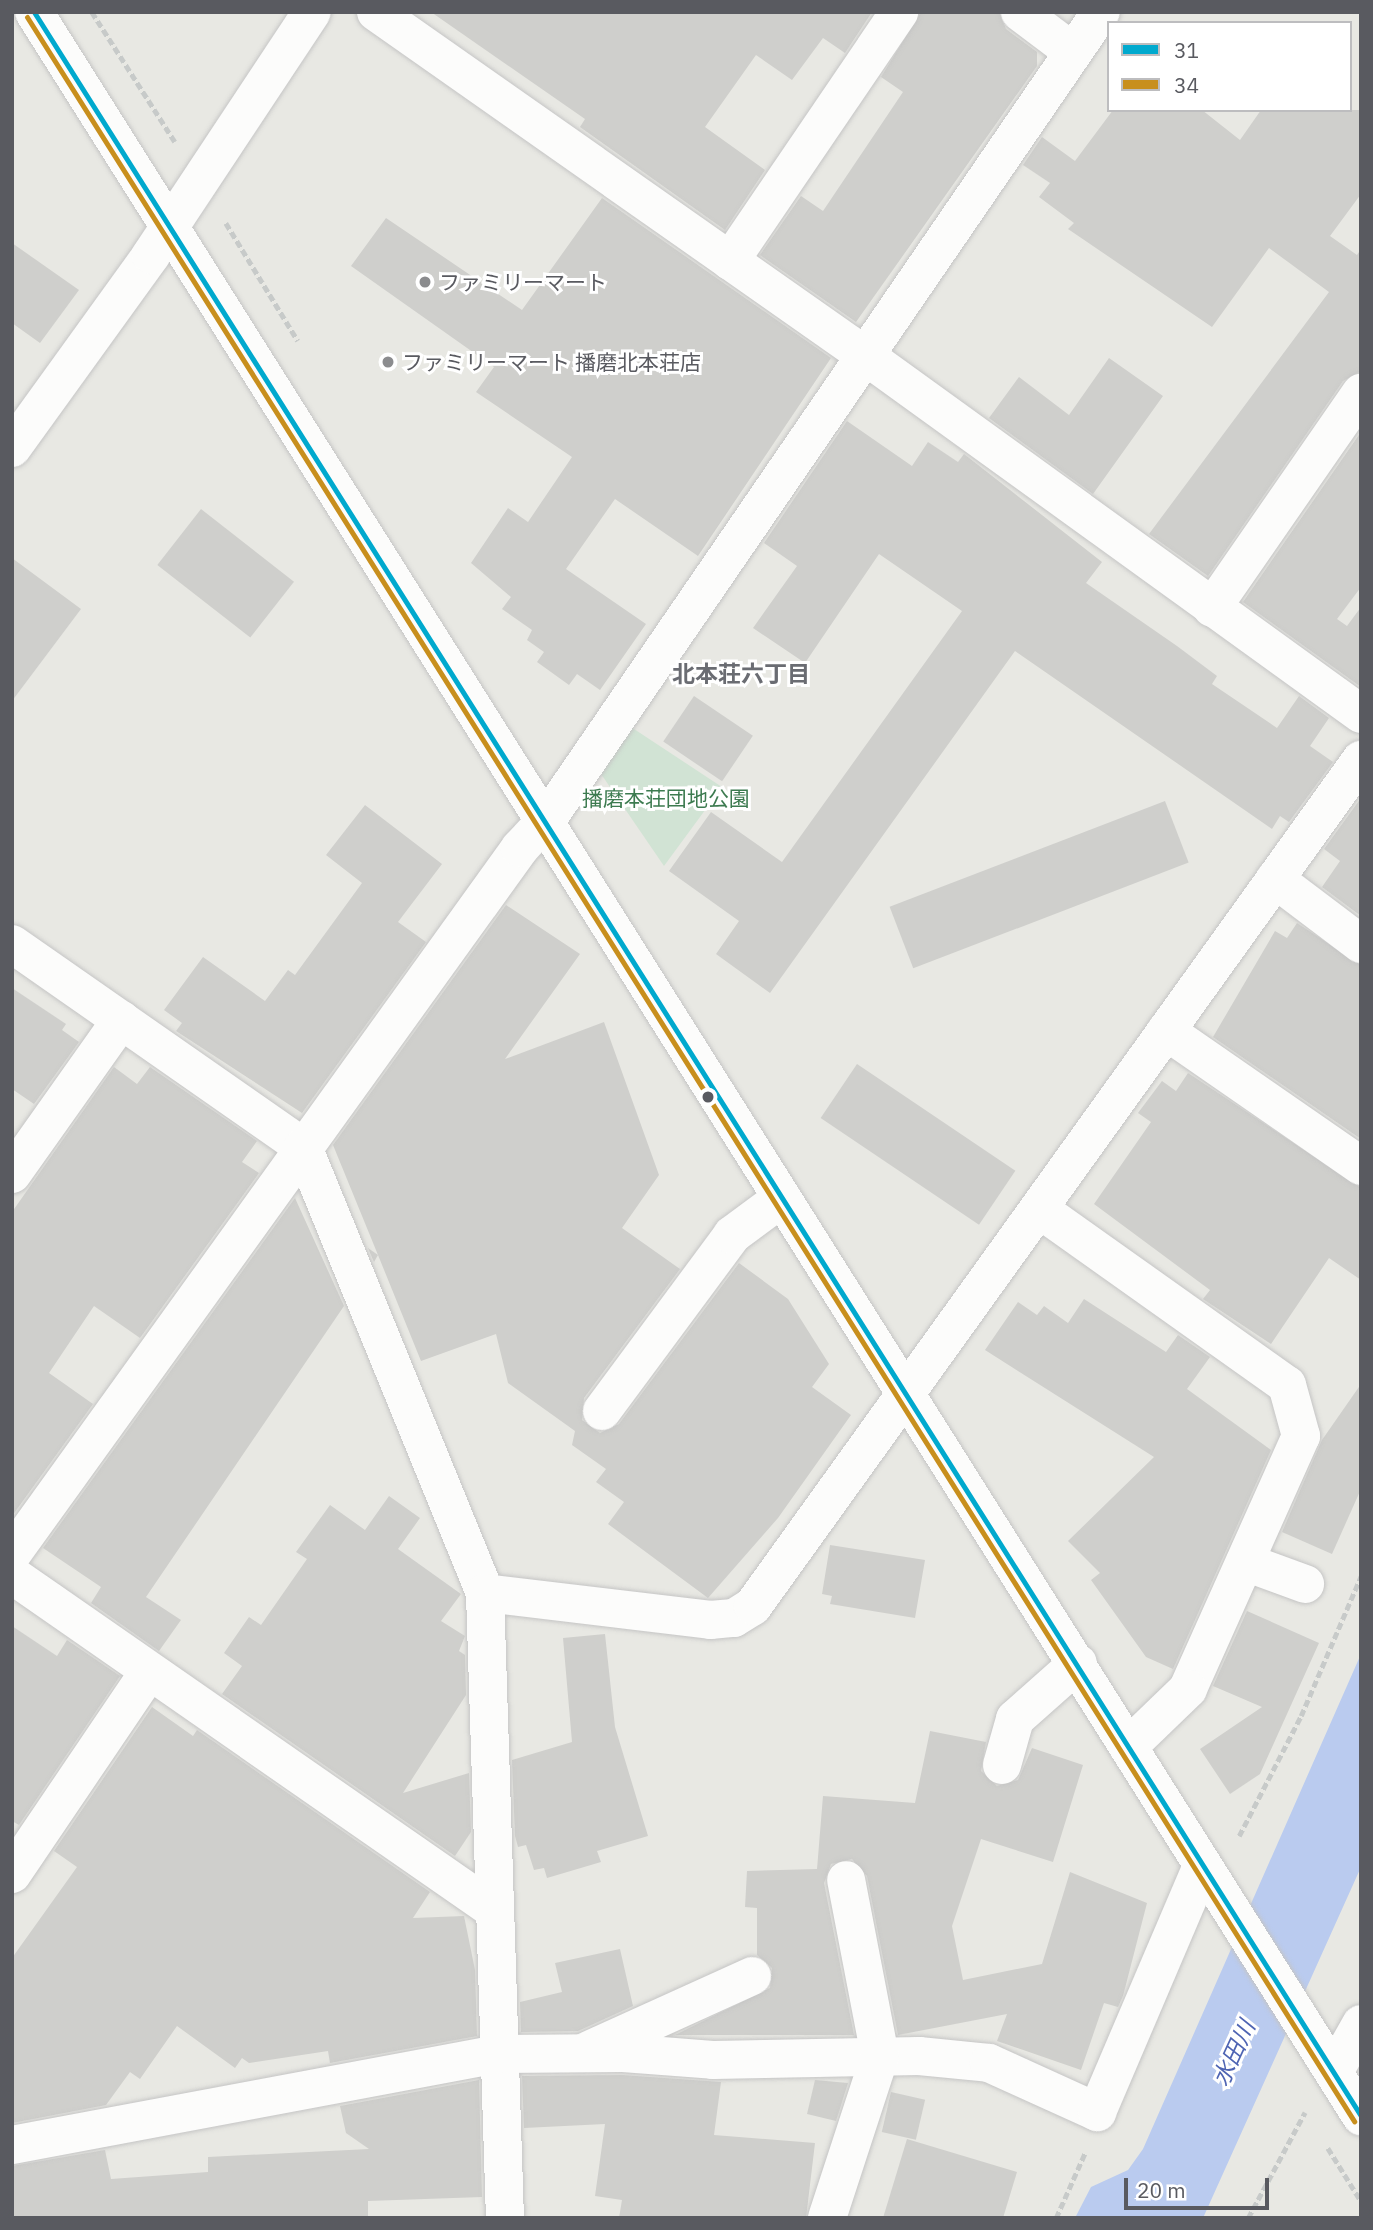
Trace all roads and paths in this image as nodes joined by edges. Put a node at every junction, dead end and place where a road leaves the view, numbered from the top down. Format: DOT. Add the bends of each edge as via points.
graph roads {
  1 [pos="34,12"];
  2 [pos="312,12"];
  3 [pos="376,12"];
  4 [pos="899,12"];
  5 [pos="1020,12"];
  6 [pos="1101,12"];
  7 [pos="1073,52"];
  8 [pos="170,224"];
  9 [pos="730,261"];
  10 [pos="863,354"];
  11 [pos="1361,393"];
  12 [pos="12,448"];
  13 [pos="1212,607"];
  14 [pos="1361,714"];
  15 [pos="1361,760"];
  16 [pos="548,818"];
  17 [pos="1275,879"];
  18 [pos="12,944"];
  19 [pos="1361,944"];
  20 [pos="121,1020"];
  21 [pos="1166,1031"];
  22 [pos="303,1147"];
  23 [pos="1361,1166"];
  24 [pos="12,1174"];
  25 [pos="782,1198"];
  26 [pos="1039,1209"];
  27 [pos="905,1397"];
  28 [pos="602,1411"];
  29 [pos="12,1554"];
  30 [pos="1245,1562"];
  31 [pos="12,1575"];
  32 [pos="1361,1576"];
  33 [pos="1305,1584"];
  34 [pos="485,1593"];
  35 [pos="1077,1663"];
  36 [pos="149,1672"];
  37 [pos="1128,1747"];
  38 [pos="1002,1765"];
  39 [pos="1239,1836"];
  40 [pos="1202,1866"];
  41 [pos="12,1874"];
  42 [pos="846,1881"];
  43 [pos="494,1910"];
  44 [pos="752,1976"];
  45 [pos="1361,2024"];
  46 [pos="585,2052"];
  47 [pos="500,2054"];
  48 [pos="880,2056"];
  49 [pos="1334,2072"];
  50 [pos="1097,2112"];
  51 [pos="1306,2112"];
  52 [pos="1361,2116"];
  53 [pos="12,2145"];
  54 [pos="505,2218"];
  55 [pos="827,2218"];
  56 [pos="1056,2218"];
  57 [pos="1248,2218"];
  1 -- 8 [label="street"];
  2 -- 8 [label="street"];
  3 -- 9 [label="street"];
  4 -- 9 [label="street"];
  5 -- 7 [label="street"];
  6 -- 7 [label="street"];
  7 -- 10 [label="street"];
  8 -- 12 [label="street"];
  8 -- 16 [label="street"];
  9 -- 10 [label="street"];
  10 -- 13 [label="street"];
  10 -- 16 [label="street"];
  11 -- 13 [label="street"];
  13 -- 14 [label="street"];
  15 -- 17 [label="street"];
  16 -- 22 [label="street"];
  16 -- 25 [label="street"];
  17 -- 19 [label="street"];
  17 -- 21 [label="street"];
  18 -- 20 [label="street"];
  20 -- 22 [label="street"];
  20 -- 24 [label="street"];
  21 -- 23 [label="street"];
  21 -- 26 [label="street"];
  22 -- 29 [label="street"];
  22 -- 34 [label="street"];
  25 -- 27 [label="street"];
  25 -- 28 [label="street" via="732,1235"];
  26 -- 27 [label="street"];
  26 -- 30 [label="street" via="1287,1385 1301,1436"];
  27 -- 34 [label="street" via="752,1606 734,1618"];
  27 -- 35 [label="street"];
  30 -- 33 [label="street"];
  30 -- 37 [label="street" via="1188,1689"];
  31 -- 36 [label="street"];
  32 -- 39 [label="path" via="1301,1716"];
  34 -- 43 [label="street"];
  35 -- 37 [label="street"];
  35 -- 38 [label="street" via="1015,1719"];
  36 -- 41 [label="street"];
  36 -- 43 [label="street"];
  37 -- 40 [label="street"];
  40 -- 49 [label="street"];
  40 -- 50 [label="street"];
  42 -- 48 [label="street"];
  43 -- 47 [label="street"];
  44 -- 46 [label="street"];
  45 -- 49 [label="street"];
  46 -- 47 [label="street"];
  46 -- 48 [label="street" via="713,2060"];
  47 -- 53 [label="street"];
  47 -- 54 [label="street"];
  48 -- 50 [label="street" via="989,2063"];
  48 -- 55 [label="street"];
  49 -- 52 [label="street"];
  50 -- 56 [label="path" via="1081,2167"];
  51 -- 57 [label="path"];
}
